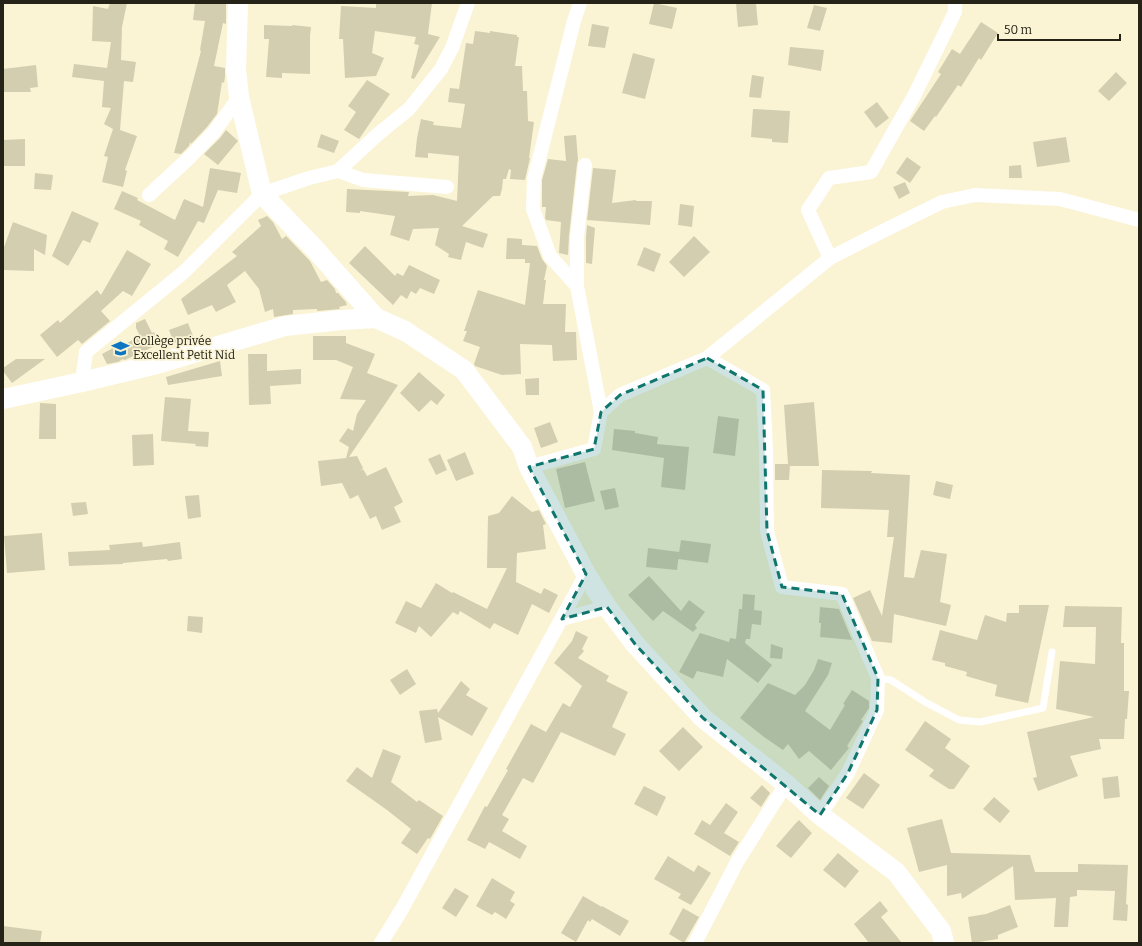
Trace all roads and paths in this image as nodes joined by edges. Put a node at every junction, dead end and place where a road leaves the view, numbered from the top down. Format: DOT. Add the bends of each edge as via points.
graph roads {
  1 [pos="238,3"];
  2 [pos="468,3"];
  3 [pos="580,3"];
  4 [pos="955,3"];
  5 [pos="239,97"];
  6 [pos="585,165"];
  7 [pos="338,171"];
  8 [pos="447,187"];
  9 [pos="262,194"];
  10 [pos="149,195"];
  11 [pos="1139,220"];
  12 [pos="830,258"];
  13 [pos="577,286"];
  14 [pos="376,318"];
  15 [pos="707,358"];
  16 [pos="82,382"];
  17 [pos="3,399"];
  18 [pos="602,412"];
  19 [pos="529,467"];
  20 [pos="586,574"];
  21 [pos="607,607"];
  22 [pos="562,619"];
  23 [pos="1052,652"];
  24 [pos="878,678"];
  25 [pos="786,784"];
  26 [pos="820,815"];
  27 [pos="381,943"];
  28 [pos="695,943"];
  29 [pos="944,943"];
  1 -- 5 [label="street" via="236,69"];
  2 -- 7 [label="street" via="452,48 441,69 409,109"];
  3 -- 13 [label="street" via="534,179 533,209 550,256"];
  4 -- 12 [label="street" via="954,12 914,96 871,172 829,178 808,210"];
  5 -- 9 [label="street"];
  5 -- 10 [label="street" via="214,132"];
  6 -- 13 [label="street" via="578,237"];
  7 -- 8 [label="street" via="364,180"];
  7 -- 9 [label="street"];
  9 -- 14 [label="street" via="316,249"];
  9 -- 16 [label="street" via="184,272 86,352"];
  11 -- 12 [label="street" via="1060,198 975,195 942,202"];
  12 -- 15 [label="street"];
  13 -- 18 [label="street"];
  14 -- 16 [label="street" via="285,326 157,364"];
  14 -- 19 [label="street" via="405,331 464,370 522,447"];
  15 -- 18 [label="street" via="620,395"];
  15 -- 24 [label="street" via="763,390 767,532 782,587 842,594"];
  16 -- 17 [label="street"];
  18 -- 19 [label="street" via="594,448"];
  19 -- 20 [label="street"];
  20 -- 21 [label="street"];
  20 -- 22 [label="street"];
  21 -- 22 [label="street"];
  21 -- 25 [label="street" via="635,644 703,718"];
  22 -- 27 [label="street"];
  23 -- 24 [label="lane" via="1043,708 980,722 959,720 891,680"];
  24 -- 26 [label="street" via="877,710 848,773"];
  25 -- 26 [label="street"];
  25 -- 28 [label="street" via="737,862"];
  26 -- 29 [label="street" via="896,872 941,931"];
}
